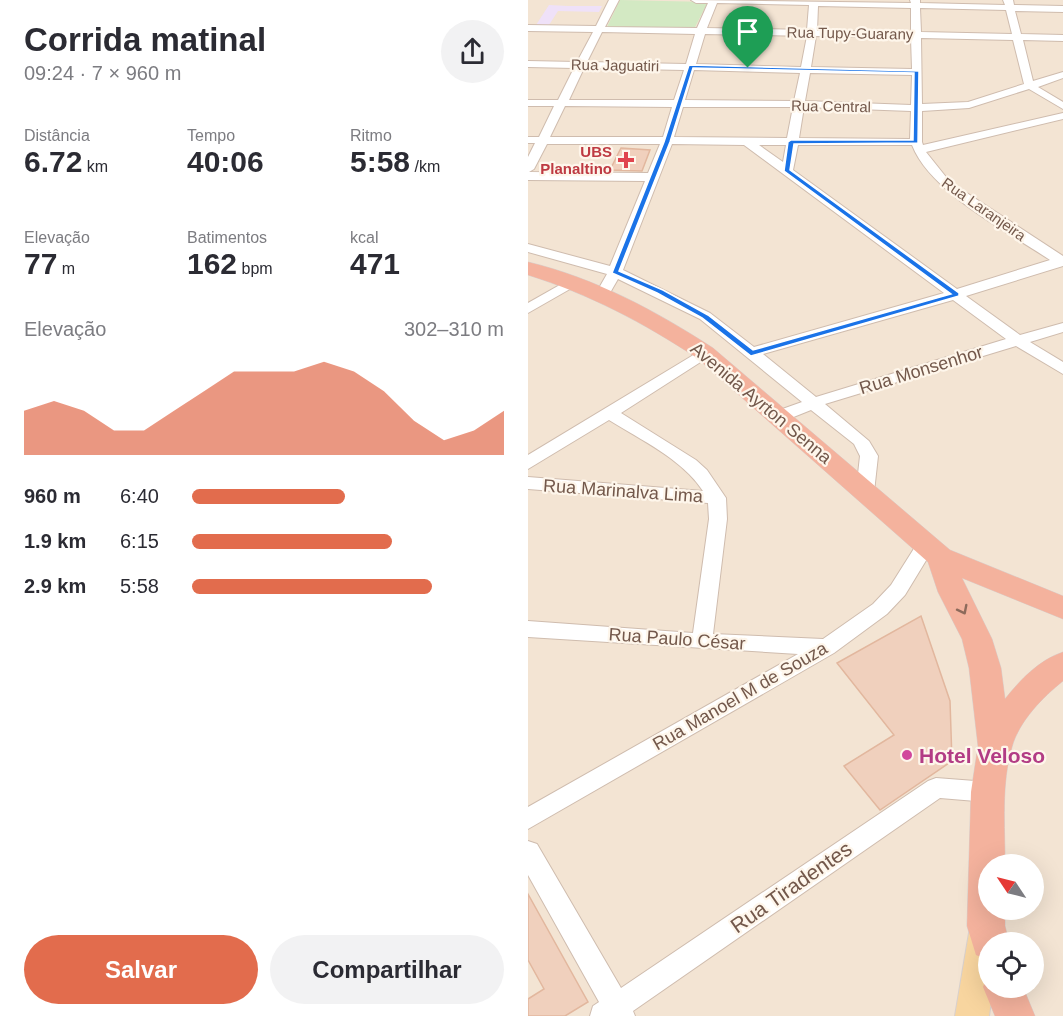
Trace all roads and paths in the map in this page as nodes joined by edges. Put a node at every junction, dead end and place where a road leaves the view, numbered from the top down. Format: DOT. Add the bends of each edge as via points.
graph roads {
  1 [pos="614,0"];
  2 [pos="696,0"];
  3 [pos="714,0"];
  4 [pos="814,2"];
  5 [pos="915,3"];
  6 [pos="1009,4"];
  7 [pos="1063,9"];
  8 [pos="528,28"];
  9 [pos="599,29"];
  10 [pos="701,32"];
  11 [pos="812,33"];
  12 [pos="915,34"];
  13 [pos="1018,38"];
  14 [pos="1063,38"];
  15 [pos="528,64"];
  16 [pos="581,65"];
  17 [pos="691,66"];
  18 [pos="806,69"];
  19 [pos="917,72"];
  20 [pos="1063,75"];
  21 [pos="1030,86"];
  22 [pos="528,103"];
  23 [pos="561,103"];
  24 [pos="798,104"];
  25 [pos="679,105"];
  26 [pos="1063,106"];
  27 [pos="917,108"];
  28 [pos="1063,116"];
  29 [pos="528,140"];
  30 [pos="543,140"];
  31 [pos="667,142"];
  32 [pos="748,142"];
  33 [pos="791,142"];
  34 [pos="918,146"];
  35 [pos="528,169"];
  36 [pos="787,171"];
  37 [pos="528,176"];
  38 [pos="653,177"];
  39 [pos="528,248"];
  40 [pos="1063,261"];
  41 [pos="528,268"];
  42 [pos="615,272"];
  43 [pos="572,282"];
  44 [pos="957,294"];
  45 [pos="602,295"];
  46 [pos="528,309"];
  47 [pos="1063,327"];
  48 [pos="1017,340"];
  49 [pos="705,353"];
  50 [pos="751,353"];
  51 [pos="1063,369"];
  52 [pos="816,402"];
  53 [pos="608,412"];
  54 [pos="780,416"];
  55 [pos="528,463"];
  56 [pos="528,483"];
  57 [pos="865,492"];
  58 [pos="717,498"];
  59 [pos="933,550"];
  60 [pos="1063,608"];
  61 [pos="528,629"];
  62 [pos="702,641"];
  63 [pos="827,647"];
  64 [pos="1063,664"];
  65 [pos="995,746"];
  66 [pos="988,792"];
  67 [pos="528,819"];
  68 [pos="528,852"];
  69 [pos="988,932"];
  70 [pos="978,985"];
  71 [pos="1008,998"];
  72 [pos="614,1013"];
  73 [pos="972,1016"];
  74 [pos="1015,1016"];
  1 -- 9 [label="street"];
  2 -- 3 [label="street"];
  3 -- 4 [label="street"];
  3 -- 10 [label="street"];
  4 -- 5 [label="street"];
  4 -- 11 [label="street"];
  5 -- 6 [label="street"];
  5 -- 12 [label="street"];
  6 -- 7 [label="street"];
  6 -- 13 [label="street"];
  8 -- 9 [label="street, Rua Tupy-Guarany"];
  9 -- 10 [label="street, Rua Tupy-Guarany"];
  9 -- 16 [label="street"];
  10 -- 11 [label="street, Rua Tupy-Guarany"];
  10 -- 17 [label="street"];
  11 -- 12 [label="street, Rua Tupy-Guarany"];
  11 -- 18 [label="street"];
  12 -- 13 [label="street, Rua Tupy-Guarany"];
  12 -- 19 [label="street"];
  13 -- 14 [label="street, Rua Tupy-Guarany"];
  13 -- 21 [label="street"];
  15 -- 16 [label="street, Rua Jaguatiri"];
  16 -- 17 [label="street, Rua Jaguatiri"];
  16 -- 23 [label="street"];
  17 -- 18 [label="street, Rua Jaguatiri"];
  17 -- 25 [label="street"];
  18 -- 19 [label="street, Rua Jaguatiri"];
  18 -- 24 [label="street"];
  19 -- 27 [label="street"];
  20 -- 21 [label="street, Rua Central"];
  21 -- 26 [label="street"];
  21 -- 27 [label="street, Rua Central" via="969,105"];
  22 -- 23 [label="street, Rua Central"];
  23 -- 25 [label="street, Rua Central"];
  23 -- 30 [label="street"];
  24 -- 25 [label="street, Rua Central"];
  24 -- 27 [label="street, Rua Central"];
  24 -- 33 [label="street"];
  25 -- 31 [label="street"];
  27 -- 34 [label="street"];
  28 -- 34 [label="street"];
  29 -- 30 [label="street"];
  30 -- 31 [label="street"];
  30 -- 35 [label="street"];
  31 -- 32 [label="street"];
  31 -- 38 [label="street"];
  32 -- 33 [label="street"];
  32 -- 36 [label="street"];
  33 -- 34 [label="street"];
  33 -- 36 [label="street"];
  34 -- 40 [label="street, Rua Laranjeira" via="946,185"];
  36 -- 44 [label="street"];
  37 -- 38 [label="street"];
  38 -- 42 [label="street"];
  39 -- 42 [label="street"];
  40 -- 44 [label="street"];
  41 -- 43 [label="highway, Avenida Ayrton Senna"];
  42 -- 45 [label="street"];
  42 -- 50 [label="street" via="705,316"];
  43 -- 45 [label="highway, Avenida Ayrton Senna"];
  43 -- 46 [label="street"];
  44 -- 48 [label="street"];
  44 -- 50 [label="street"];
  45 -- 49 [label="highway, Avenida Ayrton Senna" via="665,327"];
  47 -- 48 [label="street, Rua Monsenhor"];
  48 -- 51 [label="street"];
  48 -- 52 [label="street, Rua Monsenhor"];
  49 -- 53 [label="street, Rua Marinalva Lima"];
  49 -- 54 [label="highway, Avenida Ayrton Senna"];
  50 -- 52 [label="street"];
  52 -- 54 [label="street, Rua Monsenhor"];
  52 -- 57 [label="street" via="861,441 869,456"];
  53 -- 55 [label="street, Rua Marinalva Lima"];
  53 -- 58 [label="street" via="690,464"];
  54 -- 57 [label="highway, Avenida Ayrton Senna"];
  56 -- 58 [label="street, Rua Marinalva Lima"];
  57 -- 59 [label="highway, Avenida Ayrton Senna"];
  58 -- 62 [label="street, Rua Marinalva Lima" via="718,519"];
  59 -- 60 [label="highway, Avenida Ayrton Senna"];
  59 -- 63 [label="street, Rua Manoel M de Souza" via="880,609"];
  59 -- 65 [label="highway, Avenida Ayrton Senna, one-way" via="981,651"];
  61 -- 62 [label="street, Rua Paulo César"];
  62 -- 63 [label="street, Rua Paulo César"];
  63 -- 67 [label="street, Rua Manoel M de Souza"];
  64 -- 65 [label="highway, Avenida Ayrton Senna" via="1013,710"];
  65 -- 66 [label="highway, Avenida Ayrton Senna"];
  66 -- 69 [label="highway, Avenida Ayrton Senna"];
  66 -- 72 [label="street, Rua Tiradentes" via="936,788"];
  68 -- 72 [label="street"];
  70 -- 73 [label="main road"];
  71 -- 74 [label="highway"];
}
